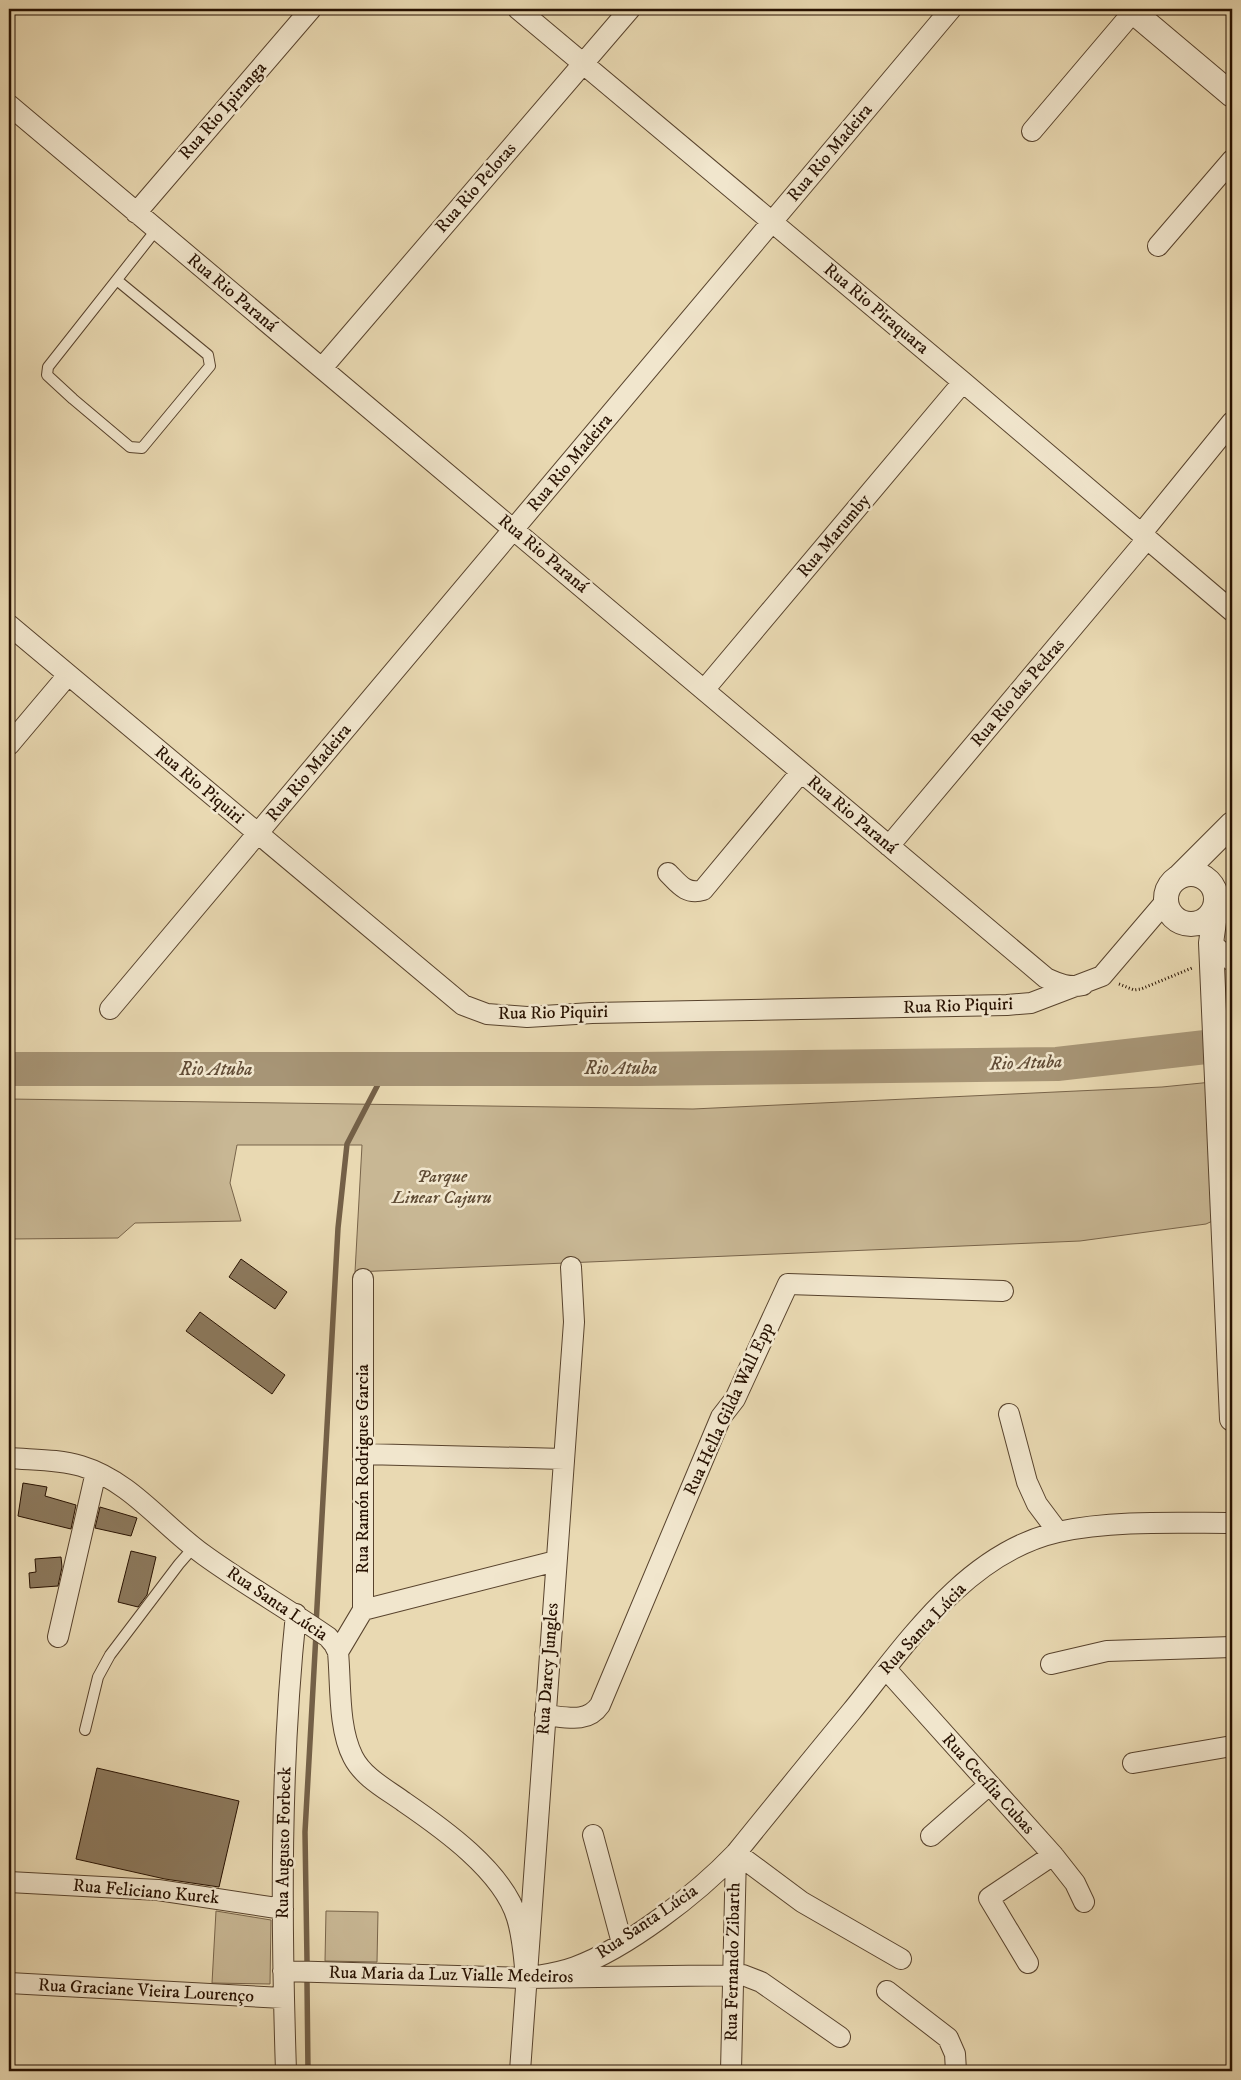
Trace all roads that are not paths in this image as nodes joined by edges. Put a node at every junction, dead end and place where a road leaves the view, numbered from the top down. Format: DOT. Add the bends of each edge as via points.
graph roads {
  1 [pos="311,9"];
  2 [pos="518,9"];
  3 [pos="630,9"];
  4 [pos="952,9"];
  5 [pos="1132,10"];
  6 [pos="584,64"];
  7 [pos="1232,95"];
  8 [pos="9,105"];
  9 [pos="1032,131"];
  10 [pos="1232,160"];
  11 [pos="136,213"];
  12 [pos="772,221"];
  13 [pos="156,230"];
  14 [pos="1158,246"];
  15 [pos="118,281"];
  16 [pos="322,368"];
  17 [pos="963,382"];
  18 [pos="1232,422"];
  19 [pos="514,529"];
  20 [pos="1144,537"];
  21 [pos="1232,611"];
  22 [pos="9,625"];
  23 [pos="68,675"];
  24 [pos="704,690"];
  25 [pos="9,745"];
  26 [pos="801,772"];
  27 [pos="1229,828"];
  28 [pos="257,834"];
  29 [pos="889,846"];
  30 [pos="668,873"];
  31 [pos="1180,876"];
  32 [pos="1214,892"];
  33 [pos="1166,901"];
  34 [pos="1179,922"];
  35 [pos="1217,960"];
  36 [pos="1083,985"];
  37 [pos="110,1009"];
  38 [pos="571,1268"];
  39 [pos="363,1279"];
  40 [pos="1003,1291"];
  41 [pos="1009,1414"];
  42 [pos="1232,1419"];
  43 [pos="363,1454"];
  44 [pos="9,1458"];
  45 [pos="564,1459"];
  46 [pos="96,1472"];
  47 [pos="1232,1523"];
  48 [pos="1058,1532"];
  49 [pos="194,1548"];
  50 [pos="556,1561"];
  51 [pos="362,1610"];
  52 [pos="296,1614"];
  53 [pos="58,1637"];
  54 [pos="333,1644"];
  55 [pos="1232,1647"];
  56 [pos="1050,1664"];
  57 [pos="886,1669"];
  58 [pos="545,1715"];
  59 [pos="85,1730"];
  60 [pos="1232,1746"];
  61 [pos="1133,1763"];
  62 [pos="988,1785"];
  63 [pos="593,1835"];
  64 [pos="931,1836"];
  65 [pos="736,1853"];
  66 [pos="1052,1854"];
  67 [pos="9,1882"];
  68 [pos="1084,1902"];
  69 [pos="283,1909"];
  70 [pos="622,1943"];
  71 [pos="901,1959"];
  72 [pos="1028,1963"];
  73 [pos="283,1971"];
  74 [pos="733,1974"];
  75 [pos="526,1978"];
  76 [pos="9,1983"];
  77 [pos="888,1991"];
  78 [pos="283,1998"];
  79 [pos="840,2037"];
  80 [pos="286,2071"];
  81 [pos="520,2071"];
  82 [pos="731,2071"];
  83 [pos="956,2071"];
  1 -- 11 [label="street, Rua Rio Ipiranga"];
  2 -- 6 [label="street, Rua Rio Piraquara"];
  3 -- 6 [label="street, Rua Rio Pelotas"];
  4 -- 12 [label="street, Rua Rio Madeira"];
  5 -- 7 [label="street"];
  5 -- 9 [label="street"];
  6 -- 12 [label="street, Rua Rio Piraquara"];
  6 -- 16 [label="street, Rua Rio Pelotas"];
  8 -- 11 [label="street, Rua Rio Paraná"];
  10 -- 14 [label="street"];
  11 -- 13 [label="street, Rua Rio Paraná"];
  12 -- 17 [label="street, Rua Rio Piraquara"];
  12 -- 19 [label="street, Rua Rio Madeira"];
  13 -- 15 [label="lane"];
  13 -- 16 [label="street, Rua Rio Paraná"];
  15 -- 15 [label="lane" via="208,355 211,361 142,448 130,447 47,375 48,367"];
  16 -- 19 [label="street, Rua Rio Paraná"];
  17 -- 20 [label="street, Rua Rio Piraquara"];
  17 -- 24 [label="street, Rua Marumby"];
  18 -- 20 [label="street, Rua Rio das Pedras"];
  19 -- 24 [label="street, Rua Rio Paraná"];
  19 -- 28 [label="street, Rua Rio Madeira"];
  20 -- 21 [label="street, Rua Rio Piraquara"];
  20 -- 29 [label="street, Rua Rio das Pedras"];
  22 -- 23 [label="street, Rua Rio Piquiri"];
  23 -- 25 [label="street"];
  23 -- 28 [label="street, Rua Rio Piquiri"];
  24 -- 26 [label="street, Rua Rio Paraná"];
  26 -- 29 [label="street, Rua Rio Paraná"];
  26 -- 30 [label="street" via="704,890 695,893 686,890"];
  27 -- 31 [label="street"];
  27 -- 32 [label="street"];
  28 -- 36 [label="street, Rua Rio Piquiri" via="464,1005 487,1014 527,1017 1007,1005 1031,1003"];
  28 -- 37 [label="street, Rua Rio Madeira"];
  29 -- 36 [label="street, Rua Rio Paraná" via="1046,978 1064,986"];
  31 -- 32 [label="street" via="1198,875 1206,879"];
  31 -- 33 [label="street" via="1172,882"];
  32 -- 34 [label="street" via="1214,910 1208,918 1199,924"];
  32 -- 35 [label="street"];
  33 -- 34 [label="street" via="1168,910"];
  33 -- 36 [label="street, Rua Rio Piquiri" via="1102,976"];
  34 -- 35 [label="street"];
  35 -- 42 [label="street" via="1220,1141"];
  38 -- 45 [label="street, Rua Darcy Jungles" via="574,1322"];
  39 -- 43 [label="street, Rua Ramón Rodrigues Garcia"];
  40 -- 58 [label="street, Rua Hella Gilda Wall Epp" via="788,1284 735,1399 722,1417 600,1705 582,1719"];
  41 -- 48 [label="street" via="1027,1482 1037,1504"];
  43 -- 45 [label="street"];
  43 -- 51 [label="street, Rua Ramón Rodrigues Garcia"];
  44 -- 46 [label="street, Rua Santa Lúcia" via="68,1463"];
  45 -- 50 [label="street, Rua Darcy Jungles"];
  46 -- 49 [label="street, Rua Santa Lúcia" via="142,1501"];
  46 -- 53 [label="street"];
  47 -- 48 [label="street, Rua Santa Lúcia" via="1137,1524"];
  48 -- 57 [label="street, Rua Santa Lúcia" via="1006,1553 978,1572 935,1611"];
  49 -- 52 [label="street, Rua Santa Lúcia"];
  49 -- 59 [label="lane" via="110,1655 98,1677"];
  50 -- 51 [label="street"];
  50 -- 58 [label="street, Rua Darcy Jungles"];
  51 -- 54 [label="street, Rua Ramón Rodrigues Garcia"];
  52 -- 54 [label="street, Rua Santa Lúcia"];
  52 -- 69 [label="street, Rua Augusto Forbeck" via="286,1723"];
  54 -- 75 [label="street, Rua Santa Lúcia" via="344,1732 353,1758 369,1777 445,1832 493,1877 516,1916"];
  55 -- 56 [label="street" via="1106,1651"];
  57 -- 62 [label="street, Rua Cecília Cubas"];
  57 -- 65 [label="street, Rua Santa Lúcia"];
  58 -- 75 [label="street, Rua Darcy Jungles"];
  60 -- 61 [label="street"];
  62 -- 64 [label="street"];
  62 -- 66 [label="street, Rua Cecília Cubas"];
  63 -- 70 [label="street"];
  65 -- 70 [label="street, Rua Santa Lúcia" via="699,1887"];
  65 -- 71 [label="street" via="802,1902"];
  65 -- 74 [label="street, Rua Fernando Zibarth"];
  66 -- 68 [label="street, Rua Cecília Cubas" via="1076,1883"];
  66 -- 72 [label="street" via="989,1898"];
  67 -- 69 [label="street, Rua Feliciano Kurek" via="158,1890"];
  69 -- 73 [label="street, Rua Augusto Forbeck"];
  70 -- 75 [label="street, Rua Santa Lúcia" via="573,1968"];
  73 -- 75 [label="street, Rua Maria da Luz Vialle Medeiros"];
  73 -- 78 [label="street, Rua Augusto Forbeck"];
  74 -- 75 [label="street, Rua Maria da Luz Vialle Medeiros"];
  74 -- 79 [label="street, Rua Maria da Luz Vialle Medeiros" via="761,1982"];
  74 -- 82 [label="street, Rua Fernando Zibarth"];
  75 -- 81 [label="street, Rua Darcy Jungles"];
  76 -- 78 [label="street, Rua Graciane Vieira Lourenço"];
  77 -- 83 [label="street" via="948,2038 955,2054"];
  78 -- 80 [label="street, Rua Augusto Forbeck"];
}
